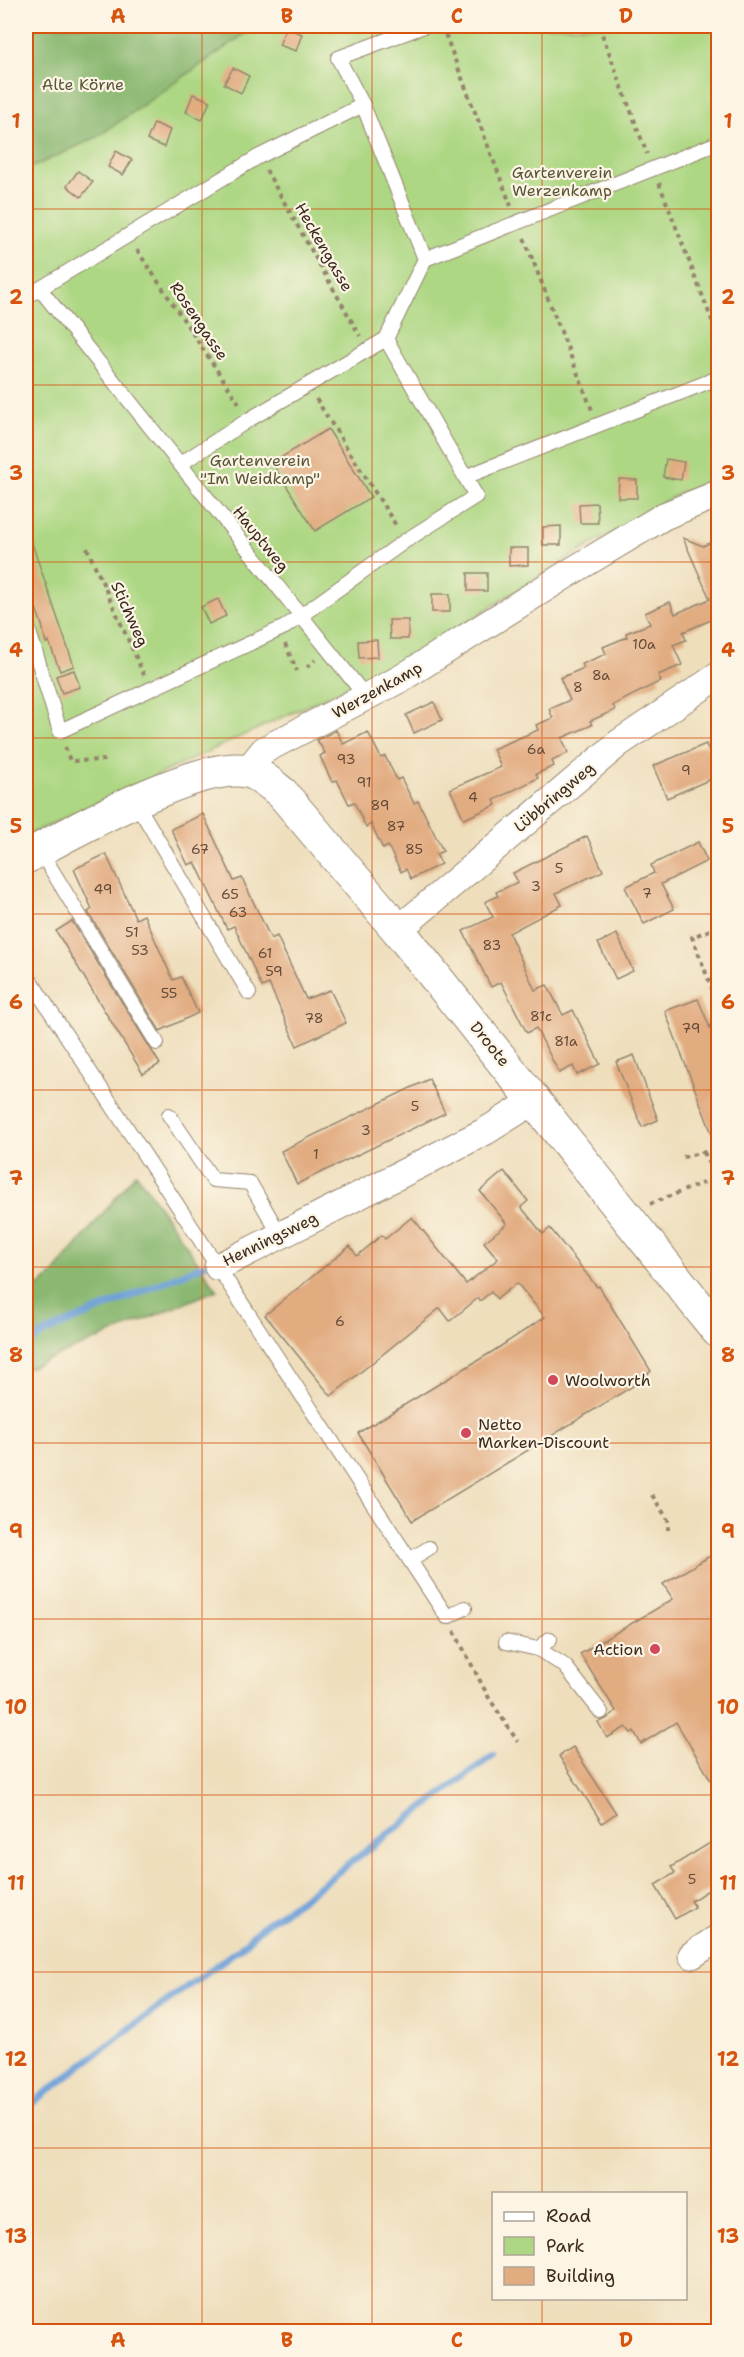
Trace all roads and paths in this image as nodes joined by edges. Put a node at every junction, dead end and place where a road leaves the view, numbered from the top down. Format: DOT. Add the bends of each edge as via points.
graph roads {
  1 [pos="424,26"];
  2 [pos="363,105"];
  3 [pos="718,143"];
  4 [pos="258,157"];
  5 [pos="128,237"];
  6 [pos="425,259"];
  7 [pos="40,289"];
  8 [pos="26,297"];
  9 [pos="386,339"];
  10 [pos="368,350"];
  11 [pos="718,378"];
  12 [pos="308,386"];
  13 [pos="250,419"];
  14 [pos="180,464"];
  15 [pos="465,477"];
  16 [pos="718,494"];
  17 [pos="405,541"];
  18 [pos="87,548"];
  19 [pos="301,616"];
  20 [pos="26,622"];
  21 [pos="278,630"];
  22 [pos="297,671"];
  23 [pos="718,676"];
  24 [pos="151,689"];
  25 [pos="366,698"];
  26 [pos="60,731"];
  27 [pos="105,760"];
  28 [pos="247,771"];
  29 [pos="135,801"];
  30 [pos="32,853"];
  31 [pos="718,927"];
  32 [pos="398,930"];
  33 [pos="26,974"];
  34 [pos="249,993"];
  35 [pos="718,1004"];
  36 [pos="718,1024"];
  37 [pos="710,1027"];
  38 [pos="157,1043"];
  39 [pos="535,1100"];
  40 [pos="169,1115"];
  41 [pos="704,1152"];
  42 [pos="718,1154"];
  43 [pos="682,1157"];
  44 [pos="717,1178"];
  45 [pos="649,1204"];
  46 [pos="280,1235"];
  47 [pos="219,1267"];
  48 [pos="718,1331"];
  49 [pos="652,1495"];
  50 [pos="668,1530"];
  51 [pos="429,1548"];
  52 [pos="411,1559"];
  53 [pos="465,1608"];
  54 [pos="447,1617"];
  55 [pos="550,1639"];
  56 [pos="506,1642"];
  57 [pos="537,1649"];
  58 [pos="601,1712"];
  59 [pos="518,1742"];
  60 [pos="718,1938"];
  61 [pos="692,1955"];
  1 -- 2 [label="lane" via="338,58"];
  2 -- 4 [label="lane"];
  2 -- 6 [label="lane"];
  3 -- 6 [label="lane"];
  4 -- 5 [label="lane"];
  4 -- 10 [label="path, Heckengasse"];
  5 -- 7 [label="lane"];
  5 -- 13 [label="path, Rosengasse"];
  6 -- 9 [label="lane"];
  7 -- 8 [label="lane"];
  7 -- 14 [label="lane, Hauptweg"];
  9 -- 10 [label="lane"];
  9 -- 15 [label="lane"];
  10 -- 12 [label="lane"];
  11 -- 15 [label="lane"];
  12 -- 13 [label="lane"];
  12 -- 17 [label="path"];
  13 -- 14 [label="lane"];
  14 -- 19 [label="lane, Hauptweg"];
  15 -- 17 [label="lane" via="476,496"];
  16 -- 25 [label="street, Werzenkamp" via="664,516"];
  17 -- 19 [label="lane"];
  18 -- 24 [label="path, Stichweg"];
  19 -- 21 [label="lane"];
  19 -- 25 [label="lane, Hauptweg"];
  20 -- 26 [label="lane"];
  21 -- 22 [label="path"];
  21 -- 24 [label="lane"];
  23 -- 32 [label="street, Lübbringweg" via="619,743"];
  24 -- 26 [label="lane"];
  25 -- 28 [label="street, Werzenkamp" via="264,750"];
  26 -- 27 [label="path" via="70,761"];
  28 -- 29 [label="street" via="212,772"];
  28 -- 32 [label="street, Droote" via="282,793"];
  29 -- 30 [label="street"];
  29 -- 34 [label="lane"];
  30 -- 38 [label="lane"];
  31 -- 35 [label="path" via="692,937"];
  32 -- 39 [label="street, Droote"];
  33 -- 47 [label="lane, Henningsweg"];
  36 -- 37 [label="path"];
  39 -- 46 [label="street, Henningsweg" via="486,1131"];
  39 -- 48 [label="street, Droote"];
  40 -- 46 [label="lane" via="213,1180 250,1184"];
  41 -- 42 [label="path"];
  41 -- 43 [label="path"];
  41 -- 44 [label="path"];
  44 -- 45 [label="path"];
  46 -- 47 [label="street, Henningsweg"];
  47 -- 52 [label="lane"];
  49 -- 50 [label="path" via="668,1520"];
  51 -- 52 [label="lane"];
  52 -- 54 [label="lane"];
  53 -- 54 [label="lane"];
  54 -- 59 [label="path" via="489,1698"];
  55 -- 57 [label="lane"];
  56 -- 57 [label="lane"];
  57 -- 58 [label="lane" via="565,1666"];
  60 -- 61 [label="street"];
}
